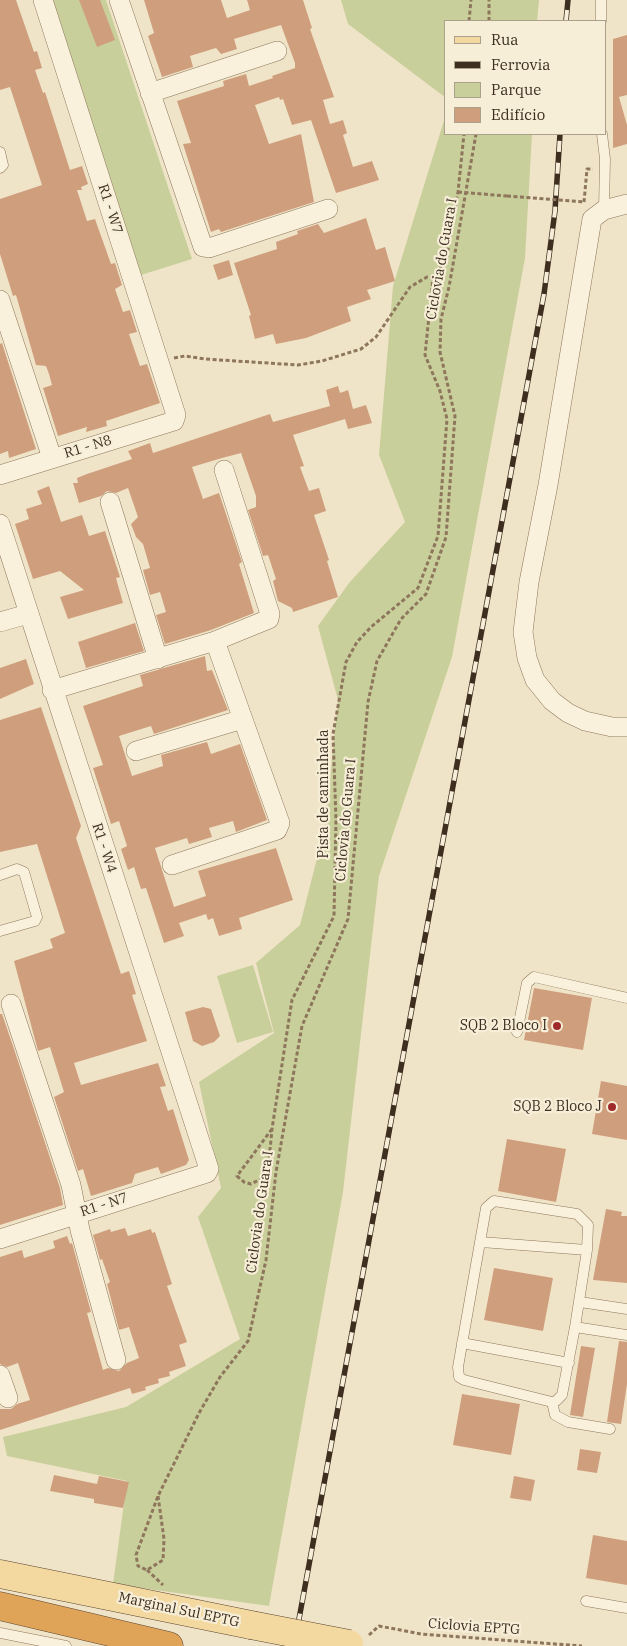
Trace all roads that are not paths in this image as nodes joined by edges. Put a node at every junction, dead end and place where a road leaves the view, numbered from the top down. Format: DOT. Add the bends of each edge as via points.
graph roads {
  1 [pos="43,0"];
  2 [pos="119,0"];
  3 [pos="601,0"];
  4 [pos="601,20"];
  5 [pos="277,51"];
  6 [pos="150,93"];
  7 [pos="602,135"];
  8 [pos="0,152"];
  9 [pos="0,168"];
  10 [pos="627,204"];
  11 [pos="328,209"];
  12 [pos="604,210"];
  13 [pos="0,300"];
  14 [pos="176,419"];
  15 [pos="52,458"];
  16 [pos="224,470"];
  17 [pos="0,475"];
  18 [pos="110,502"];
  19 [pos="0,524"];
  20 [pos="28,614"];
  21 [pos="0,622"];
  22 [pos="215,641"];
  23 [pos="158,659"];
  24 [pos="52,690"];
  25 [pos="243,719"];
  26 [pos="627,727"];
  27 [pos="136,752"];
  28 [pos="172,865"];
  29 [pos="0,875"];
  30 [pos="0,930"];
  31 [pos="627,998"];
  32 [pos="11,1004"];
  33 [pos="518,1032"];
  34 [pos="209,1171"];
  35 [pos="78,1214"];
  36 [pos="0,1239"];
  37 [pos="481,1242"];
  38 [pos="587,1250"];
  39 [pos="580,1302"];
  40 [pos="627,1309"];
  41 [pos="576,1327"];
  42 [pos="627,1335"];
  43 [pos="462,1343"];
  44 [pos="116,1360"];
  45 [pos="569,1363"];
  46 [pos="0,1375"];
  47 [pos="8,1398"];
  48 [pos="552,1402"];
  49 [pos="610,1429"];
  50 [pos="0,1574"];
  51 [pos="586,1601"];
  52 [pos="0,1606"];
  53 [pos="627,1608"];
  54 [pos="0,1633"];
  55 [pos="359,1642"];
  56 [pos="66,1646"];
  57 [pos="169,1646"];
  1 -- 14 [label="street, R1 - W7"];
  2 -- 6 [label="street"];
  3 -- 4 [label="lane"];
  5 -- 6 [label="street"];
  6 -- 11 [label="street" via="203,247 209,248"];
  7 -- 12 [label="lane"];
  8 -- 9 [label="lane" via="3,165"];
  10 -- 12 [label="street"];
  12 -- 26 [label="street" via="592,219 523,632 535,680 552,701 585,721"];
  13 -- 15 [label="street"];
  14 -- 15 [label="street, R1 - N8"];
  15 -- 17 [label="street, R1 - N8"];
  16 -- 22 [label="street" via="270,614 266,622"];
  18 -- 23 [label="street"];
  19 -- 20 [label="street, R1 - W4"];
  20 -- 21 [label="street"];
  20 -- 24 [label="street, R1 - W4"];
  22 -- 23 [label="street"];
  22 -- 25 [label="street"];
  23 -- 24 [label="street"];
  24 -- 34 [label="street, R1 - W4"];
  25 -- 27 [label="street"];
  25 -- 28 [label="street" via="279,827"];
  29 -- 30 [label="lane" via="17,869 24,872 37,917 35,921"];
  31 -- 33 [label="lane" via="534,977 527,983"];
  32 -- 35 [label="street"];
  34 -- 35 [label="street, R1 - N7"];
  35 -- 36 [label="street, R1 - N7"];
  35 -- 44 [label="street"];
  37 -- 38 [label="lane"];
  37 -- 38 [label="lane" via="486,1208 494,1201 577,1214 588,1225"];
  37 -- 43 [label="lane"];
  38 -- 39 [label="lane"];
  39 -- 40 [label="lane"];
  39 -- 41 [label="lane"];
  41 -- 42 [label="lane"];
  41 -- 45 [label="lane"];
  43 -- 45 [label="lane"];
  43 -- 48 [label="lane" via="458,1367 464,1380"];
  45 -- 48 [label="lane" via="562,1395"];
  46 -- 47 [label="street"];
  48 -- 49 [label="lane" via="555,1415 568,1422"];
  50 -- 55 [label="main road, Marginal Sul EPTG, bridge" via="250,1625"];
  51 -- 53 [label="lane"];
  52 -- 57 [label="highway"];
  54 -- 56 [label="lane"];
}
